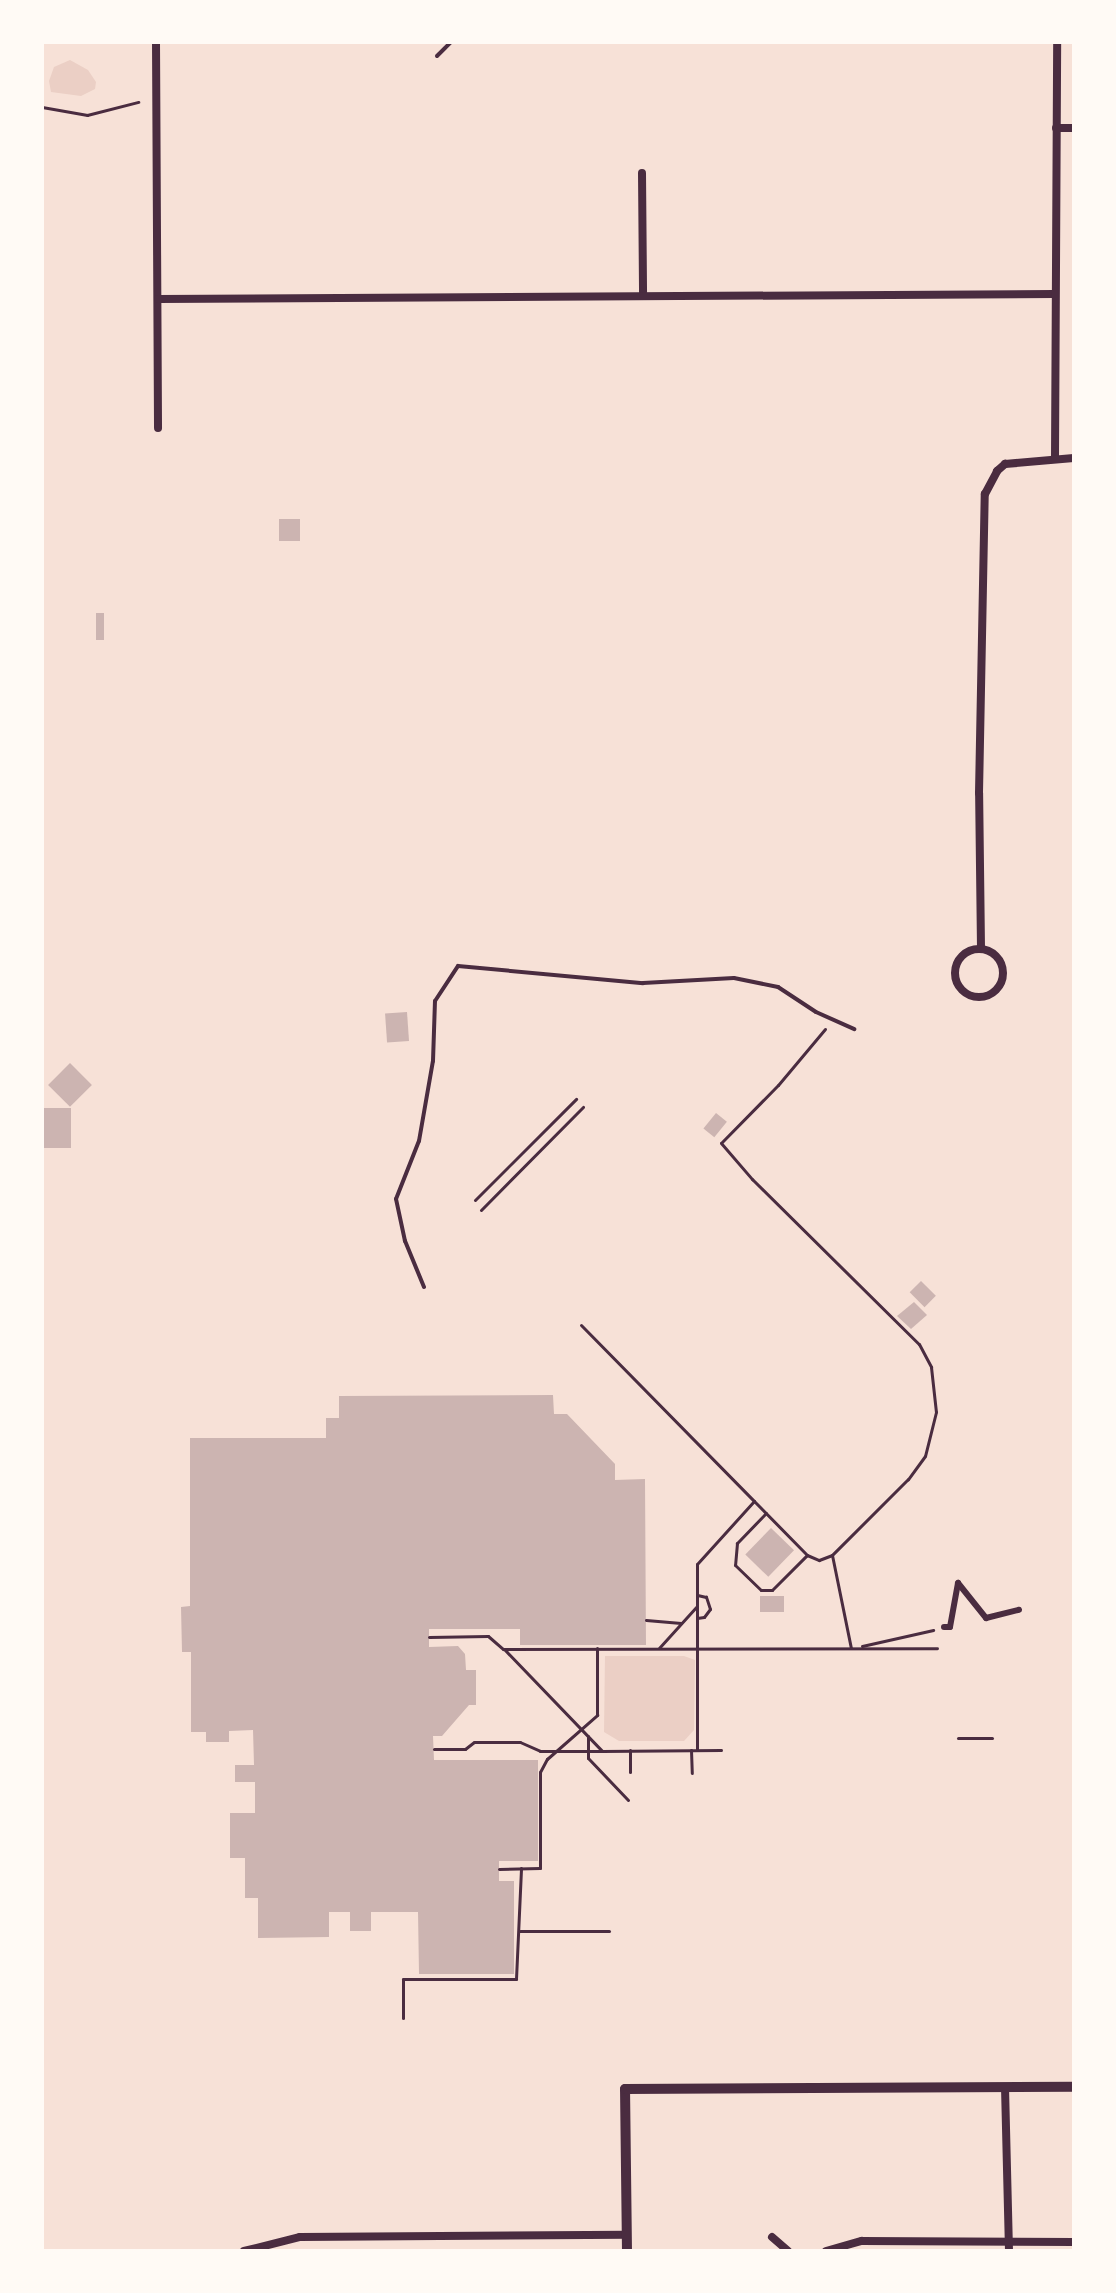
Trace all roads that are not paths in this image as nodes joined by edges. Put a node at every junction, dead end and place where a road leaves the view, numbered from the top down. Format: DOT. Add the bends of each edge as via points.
graph roads {
  1 [pos="156,42"];
  2 [pos="451,42"];
  3 [pos="1057,42"];
  4 [pos="437,56"];
  5 [pos="1056,128"];
  6 [pos="1074,128"];
  7 [pos="642,173"];
  8 [pos="1054,294"];
  9 [pos="643,296"];
  10 [pos="158,299"];
  11 [pos="158,428"];
  12 [pos="1055,457"];
  13 [pos="1074,458"];
  14 [pos="981,948"];
  15 [pos="854,1029"];
  16 [pos="424,1287"];
  17 [pos="1019,1610"];
  18 [pos="944,1627"];
  19 [pos="1005,2087"];
  20 [pos="1074,2087"];
  21 [pos="627,2235"];
  22 [pos="772,2237"];
  23 [pos="1074,2242"];
  24 [pos="1009,2247"];
  25 [pos="244,2251"];
  26 [pos="627,2251"];
  27 [pos="788,2251"];
  28 [pos="826,2251"];
  1 -- 10 [label="street"];
  2 -- 4 [label="lane"];
  3 -- 5 [label="street"];
  5 -- 6 [label="street"];
  5 -- 8 [label="street"];
  7 -- 9 [label="street"];
  8 -- 9 [label="street"];
  8 -- 12 [label="street"];
  9 -- 10 [label="street"];
  10 -- 11 [label="street"];
  12 -- 13 [label="street"];
  12 -- 14 [label="street" via="1005,464 985,494"];
  14 -- 14 [label="street" via="965,952 955,969 962,990 981,997 999,987 1004,971 994,953"];
  15 -- 16 [label="lane" via="778,987 734,978 643,983 458,966 435,1001 433,1061 419,1141 396,1199 405,1241"];
  17 -- 18 [label="street" via="986,1618 958,1583 950,1627"];
  19 -- 20 [label="street"];
  19 -- 21 [label="street" via="625,2089"];
  19 -- 24 [label="street"];
  21 -- 25 [label="street" via="300,2237"];
  21 -- 26 [label="street"];
  22 -- 27 [label="street"];
  23 -- 24 [label="street"];
  24 -- 28 [label="street" via="862,2241"];
}
